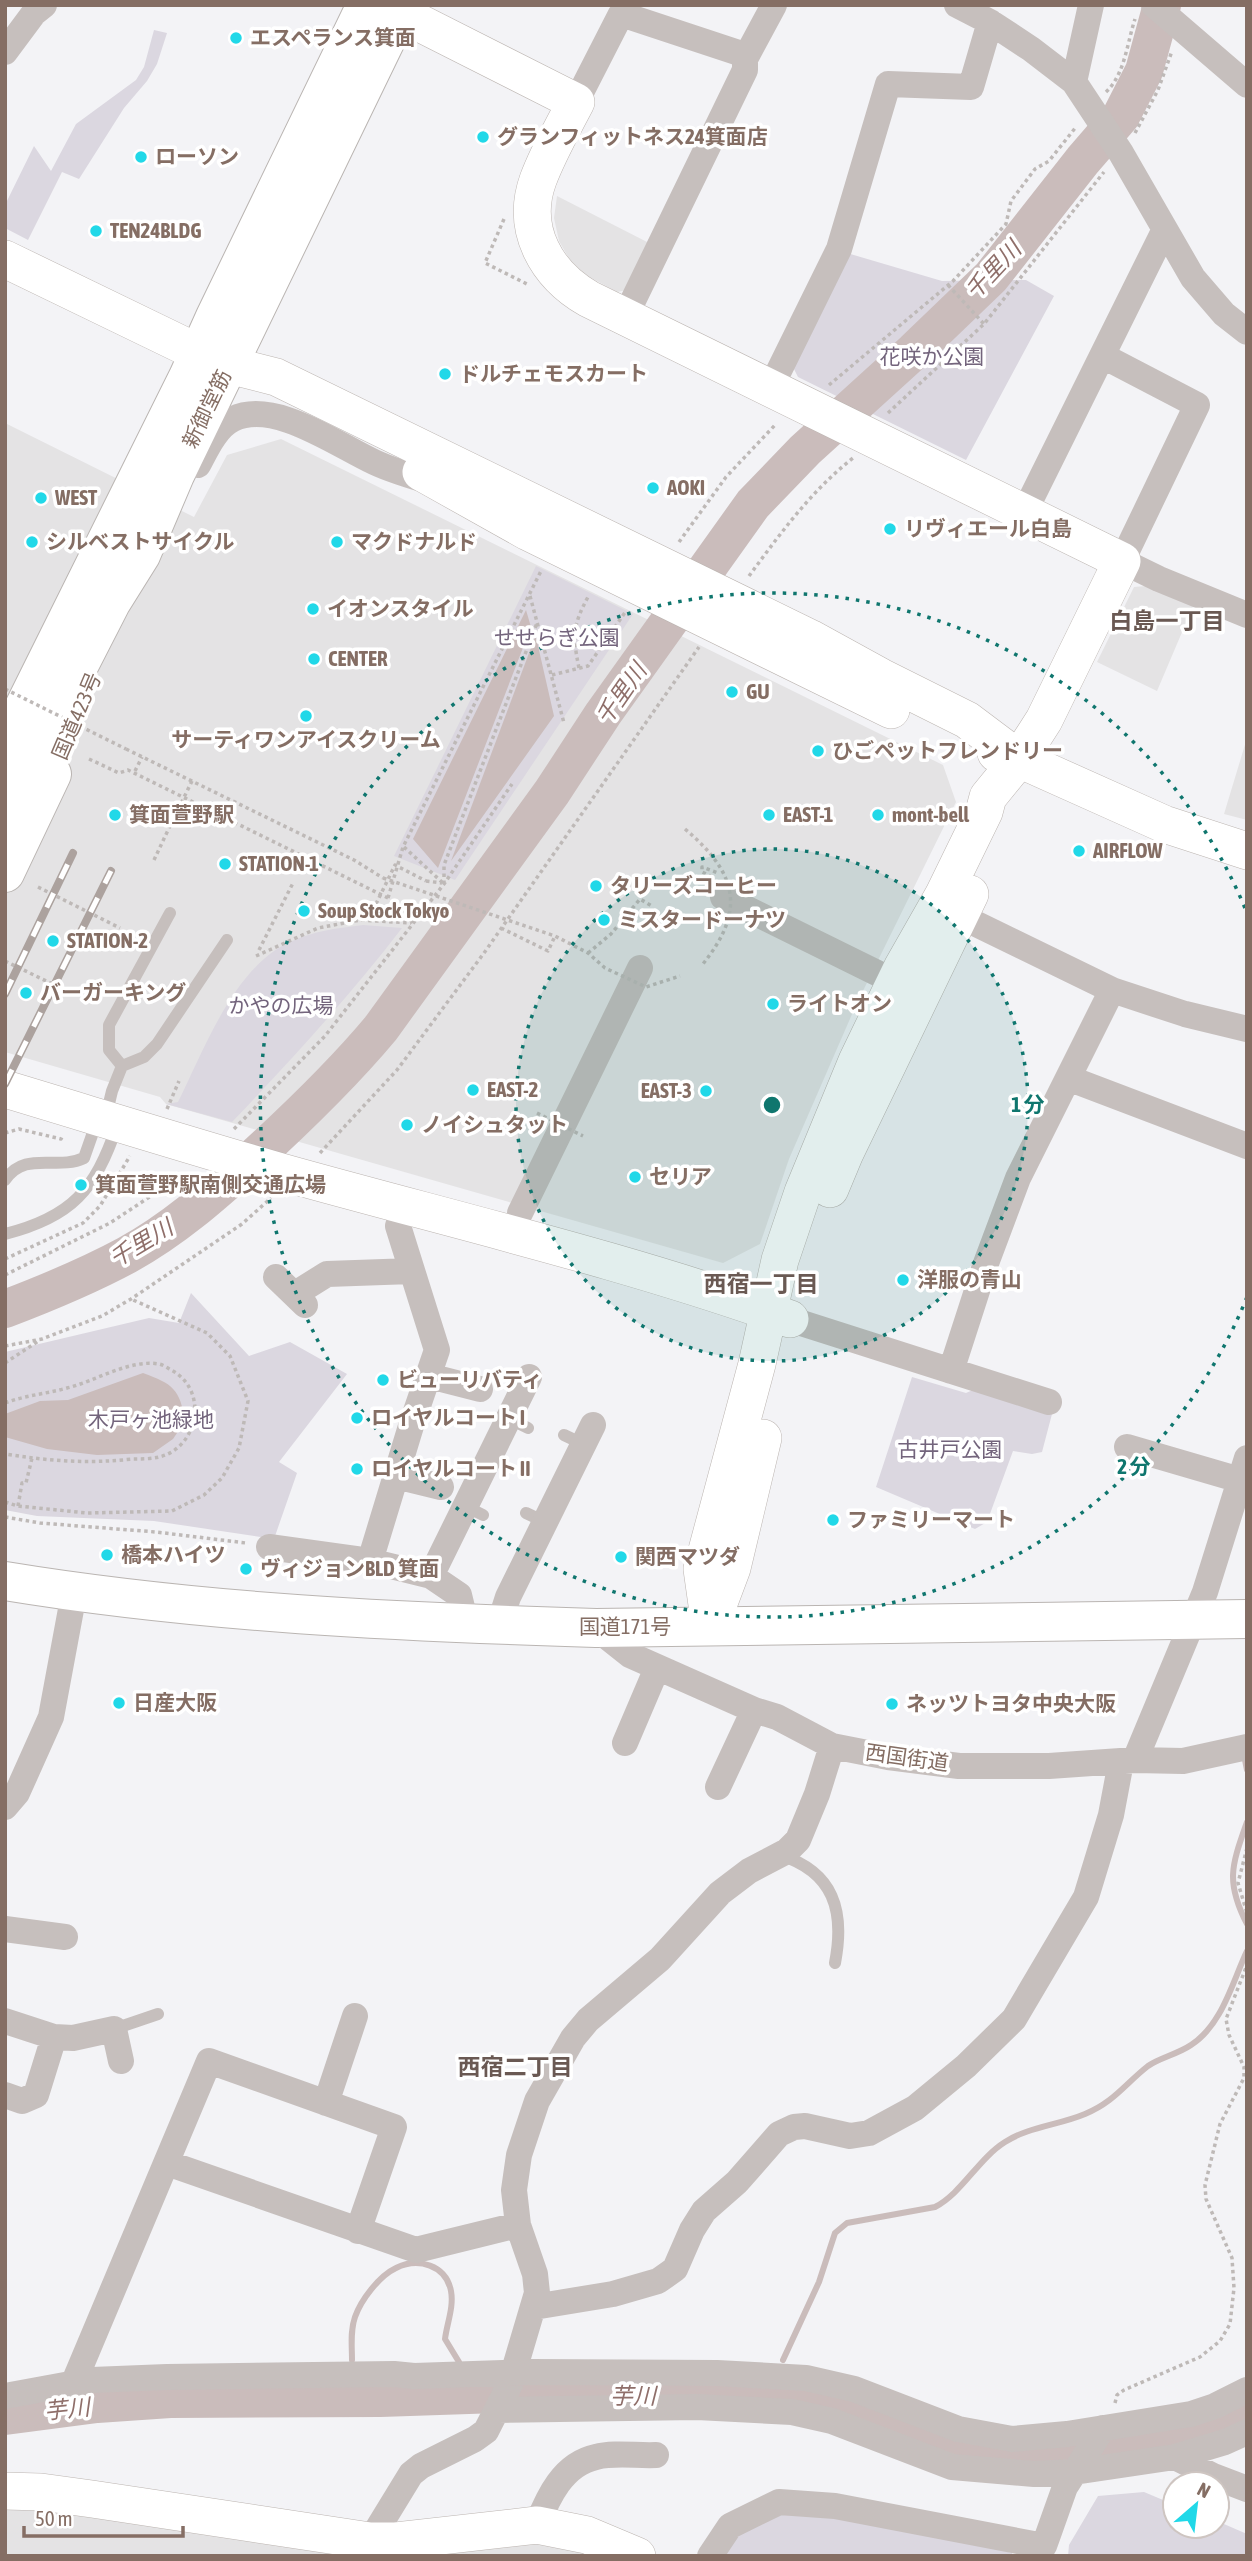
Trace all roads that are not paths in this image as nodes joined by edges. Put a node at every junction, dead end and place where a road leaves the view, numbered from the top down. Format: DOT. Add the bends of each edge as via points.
graph roads {
  1 [pos="44,5"];
  2 [pos="774,5"];
  3 [pos="957,5"];
  4 [pos="1091,5"];
  5 [pos="389,8"];
  6 [pos="1145,11"];
  7 [pos="990,22"];
  8 [pos="5,52"];
  9 [pos="745,60"];
  10 [pos="1074,82"];
  11 [pos="1247,85"];
  12 [pos="576,102"];
  13 [pos="1164,231"];
  14 [pos="5,259"];
  15 [pos="625,317"];
  16 [pos="1247,332"];
  17 [pos="1103,356"];
  18 [pos="214,359"];
  19 [pos="774,406"];
  20 [pos="443,485"];
  21 [pos="1024,513"];
  22 [pos="141,555"];
  23 [pos="1122,561"];
  24 [pos="657,580"];
  25 [pos="74,604"];
  26 [pos="1247,615"];
  27 [pos="5,709"];
  28 [pos="5,746"];
  29 [pos="1019,759"];
  30 [pos="5,810"];
  31 [pos="1247,851"];
  32 [pos="22,880"];
  33 [pos="718,882"];
  34 [pos="170,913"];
  35 [pos="960,916"];
  36 [pos="227,940"];
  37 [pos="640,968"];
  38 [pos="877,973"];
  39 [pos="1112,990"];
  40 [pos="1247,1029"];
  41 [pos="122,1066"];
  42 [pos="1068,1078"];
  43 [pos="5,1089"];
  44 [pos="108,1119"];
  45 [pos="1247,1146"];
  46 [pos="5,1180"];
  47 [pos="406,1204"];
  48 [pos="520,1213"];
  49 [pos="5,1234"];
  50 [pos="412,1271"];
  51 [pos="292,1292"];
  52 [pos="780,1315"];
  53 [pos="951,1371"];
  54 [pos="429,1376"];
  55 [pos="528,1377"];
  56 [pos="480,1389"];
  57 [pos="1049,1402"];
  58 [pos="580,1435"];
  59 [pos="1127,1447"];
  60 [pos="1243,1469"];
  61 [pos="396,1476"];
  62 [pos="441,1487"];
  63 [pos="270,1547"];
  64 [pos="370,1561"];
  65 [pos="430,1576"];
  66 [pos="5,1581"];
  67 [pos="70,1592"];
  68 [pos="1247,1619"];
  69 [pos="1194,1620"];
  70 [pos="483,1625"];
  71 [pos="710,1626"];
  72 [pos="596,1628"];
  73 [pos="657,1668"];
  74 [pos="754,1710"];
  75 [pos="625,1743"];
  76 [pos="832,1746"];
  77 [pos="1247,1747"];
  78 [pos="1128,1761"];
  79 [pos="718,1787"];
  80 [pos="5,1807"];
  81 [pos="780,1854"];
  82 [pos="5,1929"];
  83 [pos="65,1937"];
  84 [pos="835,1963"];
  85 [pos="158,2014"];
  86 [pos="355,2017"];
  87 [pos="5,2021"];
  88 [pos="114,2029"];
  89 [pos="54,2037"];
  90 [pos="121,2061"];
  91 [pos="5,2095"];
  92 [pos="326,2103"];
  93 [pos="167,2163"];
  94 [pos="517,2225"];
  95 [pos="358,2231"];
  96 [pos="534,2307"];
  97 [pos="74,2382"];
  98 [pos="1247,2390"];
  99 [pos="506,2394"];
  100 [pos="5,2396"];
  101 [pos="1247,2432"];
  102 [pos="1098,2435"];
  103 [pos="656,2455"];
  104 [pos="1175,2456"];
  105 [pos="1077,2468"];
  106 [pos="1247,2489"];
  107 [pos="5,2491"];
  108 [pos="537,2525"];
  109 [pos="370,2541"];
  110 [pos="637,2556"];
  111 [pos="710,2556"];
  1 -- 8 [label="street"];
  2 -- 9 [label="street"];
  3 -- 7 [label="street"];
  4 -- 10 [label="street"];
  5 -- 12 [label="street"];
  5 -- 18 [label="highway, 新御堂筋"];
  6 -- 11 [label="street" via="1177,25"];
  7 -- 10 [label="street"];
  7 -- 19 [label="street" via="971,87 888,84 839,249"];
  9 -- 12 [label="street" via="739,52 621,14"];
  9 -- 15 [label="street"];
  10 -- 13 [label="street" via="1121,153"];
  12 -- 15 [label="street" via="538,181 533,202 535,233 547,263 561,280"];
  13 -- 16 [label="street" via="1193,278 1224,314"];
  13 -- 17 [label="street"];
  14 -- 18 [label="street"];
  15 -- 19 [label="street"];
  17 -- 21 [label="street"];
  17 -- 23 [label="street" via="1197,405"];
  18 -- 20 [label="street" via="247,384 384,450"];
  18 -- 22 [label="highway, 新御堂筋" via="175,475"];
  18 -- 24 [label="street" via="276,377"];
  18 -- 25 [label="highway, 新御堂筋"];
  19 -- 21 [label="street" via="821,399 869,433"];
  20 -- 22 [label="street" via="376,463 286,420 247,414 229,421 212,440 167,523"];
  20 -- 24 [label="street" via="528,532"];
  21 -- 23 [label="street"];
  22 -- 30 [label="highway, 新御堂筋" via="111,603"];
  22 -- 32 [label="highway, 国道423号"];
  23 -- 26 [label="street"];
  23 -- 29 [label="street" via="1044,720"];
  24 -- 29 [label="street" via="961,743"];
  25 -- 27 [label="highway"];
  25 -- 28 [label="highway, 新御堂筋"];
  29 -- 31 [label="street" via="1164,824"];
  29 -- 35 [label="street" via="1006,822"];
  29 -- 52 [label="street" via="988,797 984,813 857,1060 780,1260"];
  33 -- 38 [label="street"];
  34 -- 41 [label="lane" via="108,1024 109,1050"];
  35 -- 39 [label="street"];
  35 -- 52 [label="street" via="837,1170 805,1261"];
  36 -- 41 [label="lane" via="158,1044 144,1057"];
  37 -- 48 [label="street"];
  39 -- 40 [label="street"];
  39 -- 42 [label="street"];
  41 -- 44 [label="lane"];
  42 -- 45 [label="street"];
  42 -- 53 [label="street" via="1018,1178"];
  43 -- 44 [label="street"];
  44 -- 46 [label="lane" via="83,1158 71,1163 24,1164"];
  44 -- 47 [label="street" via="214,1151 283,1181"];
  44 -- 49 [label="lane" via="107,1156 71,1206 55,1217"];
  47 -- 50 [label="street" via="398,1226"];
  47 -- 52 [label="street"];
  50 -- 51 [label="street" via="327,1274"];
  50 -- 54 [label="street" via="437,1350"];
  52 -- 53 [label="street"];
  52 -- 71 [label="street" via="732,1568"];
  53 -- 57 [label="street"];
  54 -- 56 [label="street"];
  54 -- 61 [label="street"];
  55 -- 65 [label="street" via="518,1423 474,1510"];
  58 -- 70 [label="street" via="535,1517 508,1597"];
  59 -- 60 [label="street"];
  60 -- 69 [label="street"];
  61 -- 62 [label="street"];
  61 -- 64 [label="street"];
  63 -- 64 [label="street"];
  64 -- 65 [label="street"];
  65 -- 70 [label="street" via="458,1595"];
  66 -- 67 [label="highway, 国道171号"];
  67 -- 70 [label="highway, 国道171号"];
  67 -- 80 [label="street" via="72,1604 51,1717 17,1793"];
  68 -- 69 [label="highway, 国道171号"];
  69 -- 71 [label="highway, 国道171号"];
  69 -- 78 [label="street"];
  70 -- 72 [label="highway, 国道171号"];
  71 -- 72 [label="highway, 国道171号"];
  72 -- 73 [label="street, 西国街道" via="630,1655"];
  73 -- 74 [label="street, 西国街道"];
  73 -- 75 [label="street"];
  74 -- 76 [label="street, 西国街道"];
  74 -- 79 [label="street"];
  76 -- 78 [label="street, 西国街道" via="959,1766"];
  76 -- 81 [label="street" via="798,1840"];
  77 -- 78 [label="street, 西国街道" via="1183,1761"];
  78 -- 96 [label="street" via="1086,1897 1014,2019 966,2066 915,2108 860,2136 805,2126 779,2134 704,2211 675,2269 658,2281"];
  81 -- 84 [label="lane" via="810,1868 826,1884 839,1927"];
  81 -- 94 [label="street" via="720,1893 660,1959 593,2015 573,2038 532,2112 515,2178"];
  82 -- 83 [label="street"];
  85 -- 88 [label="lane"];
  86 -- 92 [label="street"];
  87 -- 89 [label="street"];
  88 -- 89 [label="street" via="73,2038"];
  88 -- 90 [label="street"];
  89 -- 91 [label="street" via="36,2095 22,2101"];
  92 -- 93 [label="street" via="209,2061"];
  92 -- 95 [label="street" via="394,2127"];
  93 -- 95 [label="street"];
  93 -- 97 [label="street"];
  94 -- 95 [label="street" via="416,2250"];
  94 -- 96 [label="street" via="536,2281"];
  96 -- 99 [label="street"];
  97 -- 99 [label="street" via="167,2377"];
  97 -- 100 [label="street"];
  98 -- 102 [label="street" via="1191,2414"];
  99 -- 102 [label="street" via="717,2372 776,2375 839,2385 958,2429 996,2437"];
  99 -- 105 [label="street" via="792,2412 832,2421 952,2468 1005,2473"];
  99 -- 109 [label="street" via="491,2426 481,2435 415,2470"];
  101 -- 104 [label="street"];
  102 -- 105 [label="street"];
  103 -- 108 [label="street" via="597,2456 577,2464 551,2492"];
  104 -- 105 [label="street"];
  104 -- 106 [label="street"];
  105 -- 111 [label="street" via="1065,2487 1044,2546 835,2506 779,2502 730,2526"];
  107 -- 109 [label="street" via="79,2497"];
  108 -- 109 [label="street"];
  108 -- 110 [label="street" via="587,2535"];
}
